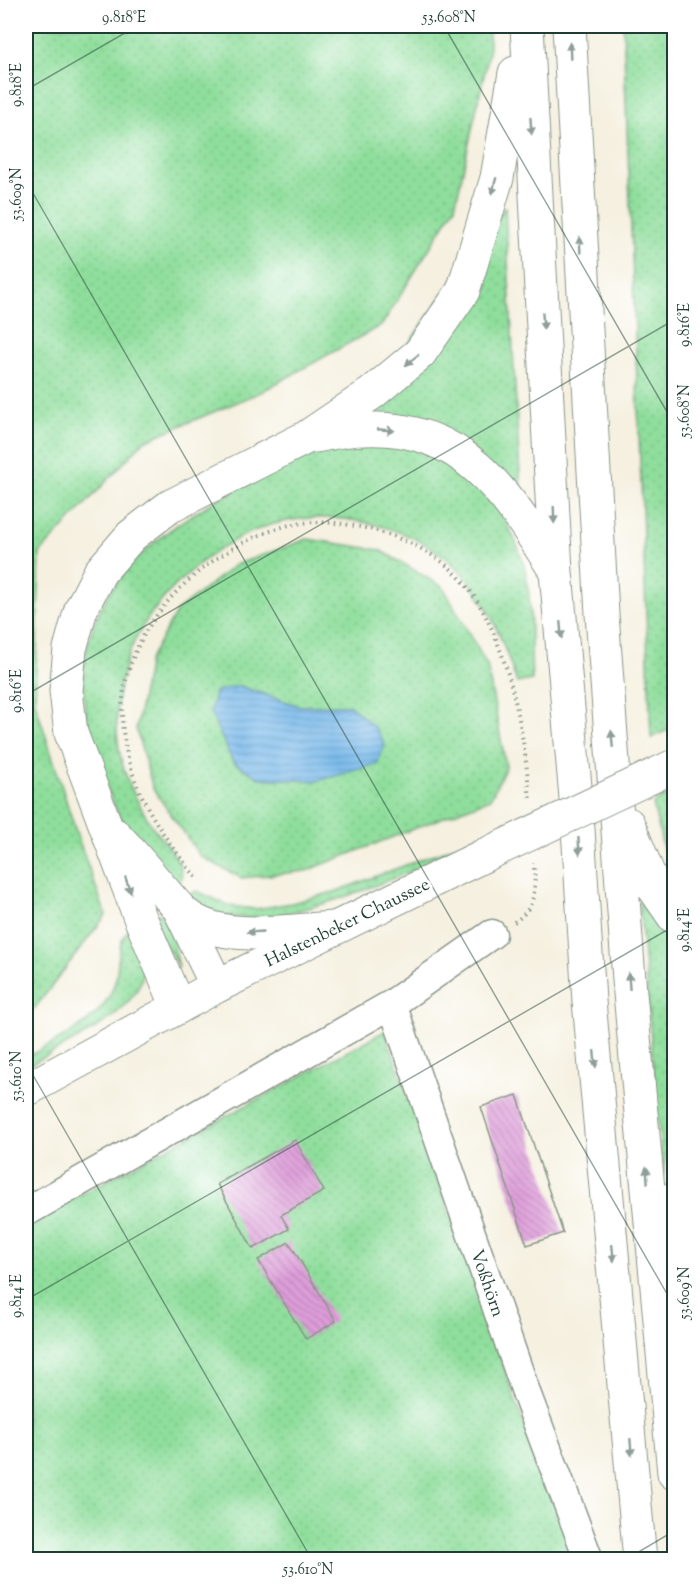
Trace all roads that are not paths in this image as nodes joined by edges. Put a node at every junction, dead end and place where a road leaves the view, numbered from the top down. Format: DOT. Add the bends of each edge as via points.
graph roads {
  1 [pos="525,26"];
  2 [pos="569,26"];
  3 [pos="307,437"];
  4 [pos="556,572"];
  5 [pos="675,766"];
  6 [pos="617,797"];
  7 [pos="109,830"];
  8 [pos="180,910"];
  9 [pos="675,917"];
  10 [pos="334,928"];
  11 [pos="492,934"];
  12 [pos="217,986"];
  13 [pos="392,1004"];
  14 [pos="178,1007"];
  15 [pos="26,1090"];
  16 [pos="675,1198"];
  17 [pos="26,1212"];
  18 [pos="658,1296"];
  19 [pos="675,1473"];
  20 [pos="589,1560"];
  21 [pos="640,1560"];
  1 -- 3 [label="main road, one-way" via="497,178 463,291 420,353 372,393"];
  1 -- 4 [label="main road, one-way"];
  6 -- 2 [label="main road, one-way" via="601,603"];
  3 -- 4 [label="main road, one-way" via="365,429 423,436 446,446 484,471 515,508"];
  3 -- 7 [label="main road" via="169,507 131,536 100,572 81,609 70,649 66,691 71,733"];
  4 -- 21 [label="main road, one-way" via="589,1000"];
  5 -- 10 [label="main road, Halstenbeker Chaussee, bridge"];
  6 -- 9 [label="main road" via="654,888"];
  18 -- 6 [label="main road, one-way" via="630,993"];
  7 -- 8 [label="main road" via="144,864"];
  7 -- 14 [label="main road, one-way"];
  10 -- 8 [label="main road, one-way" via="242,933 211,928"];
  8 -- 12 [label="main road"];
  10 -- 12 [label="main road, Halstenbeker Chaussee"];
  11 -- 13 [label="street"];
  12 -- 14 [label="main road, Halstenbeker Chaussee"];
  13 -- 17 [label="street"];
  13 -- 20 [label="street, Voßhörn" via="528,1398"];
  14 -- 15 [label="main road, Halstenbeker Chaussee"];
  16 -- 18 [label="main road"];
  18 -- 19 [label="main road"];
}
